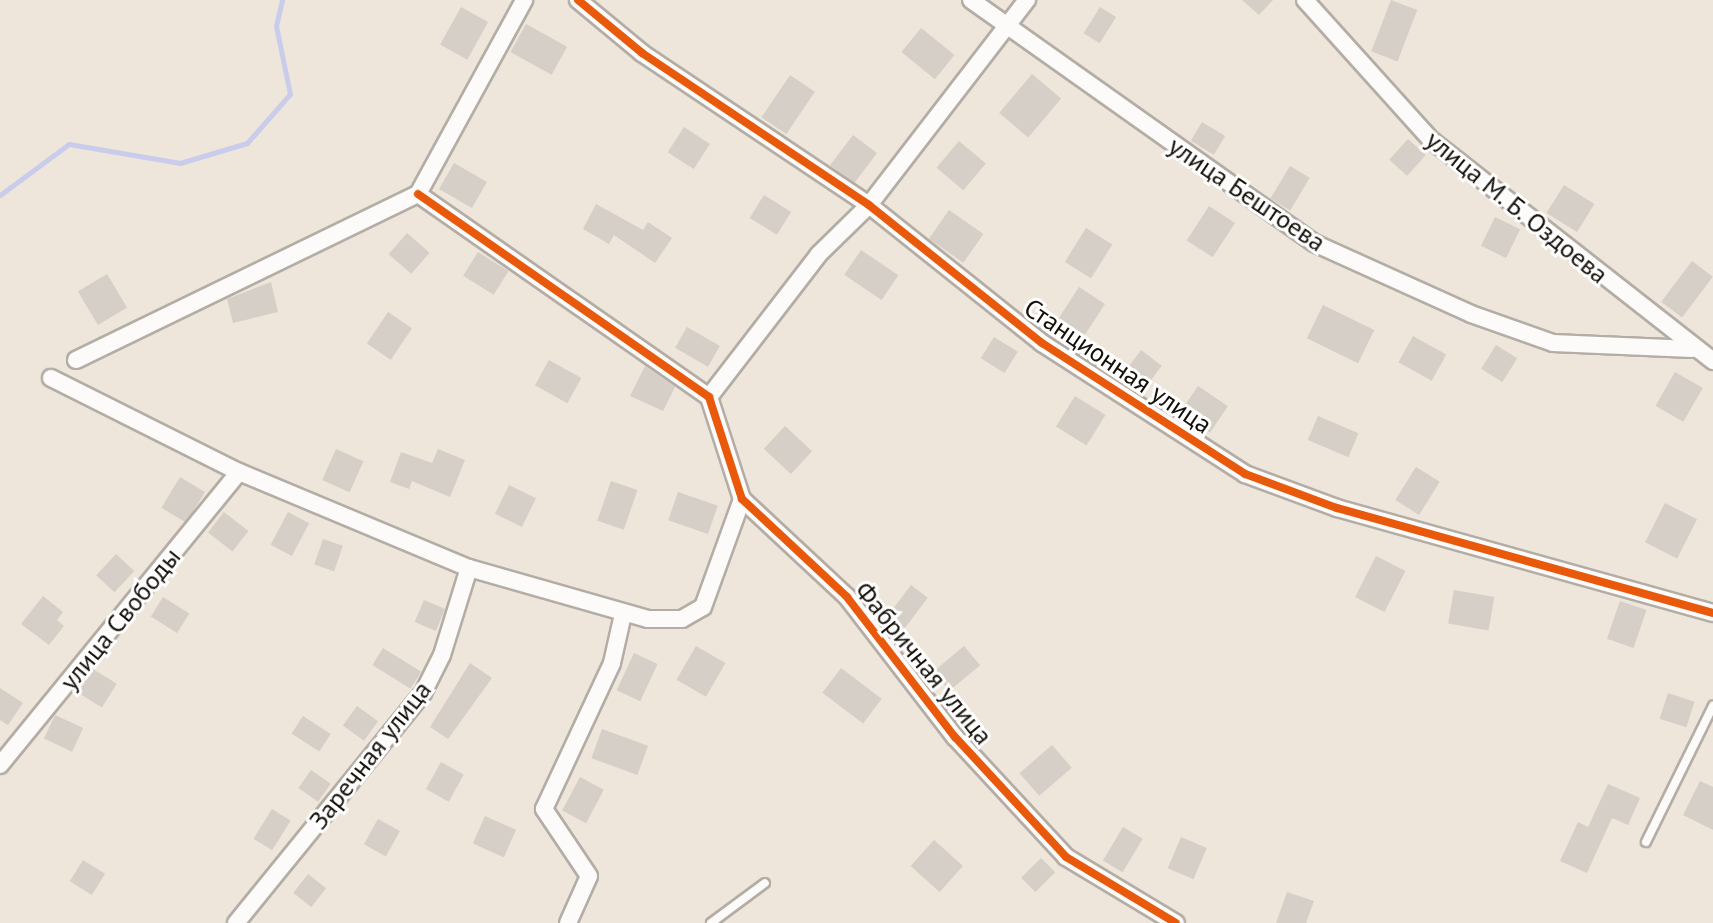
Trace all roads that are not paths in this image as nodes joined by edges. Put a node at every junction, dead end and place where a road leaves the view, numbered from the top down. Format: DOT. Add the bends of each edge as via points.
graph roads {
  1 [pos="524,0"];
  2 [pos="578,0"];
  3 [pos="971,0"];
  4 [pos="1027,0"];
  5 [pos="1305,0"];
  6 [pos="1005,27"];
  7 [pos="418,194"];
  8 [pos="869,205"];
  9 [pos="1692,349"];
  10 [pos="76,360"];
  11 [pos="1713,361"];
  12 [pos="51,378"];
  13 [pos="709,397"];
  14 [pos="239,472"];
  15 [pos="742,499"];
  16 [pos="469,568"];
  17 [pos="1713,613"];
  18 [pos="623,614"];
  19 [pos="1713,706"];
  20 [pos="0,765"];
  21 [pos="1646,842"];
  22 [pos="765,883"];
  23 [pos="236,923"];
  24 [pos="568,923"];
  25 [pos="711,923"];
  26 [pos="1176,923"];
  1 -- 7 [label="street"];
  2 -- 8 [label="street, Станционная улица" via="642,53"];
  3 -- 6 [label="street, улица Бештоева"];
  4 -- 6 [label="street"];
  5 -- 9 [label="street, улица М. Б. Оздоева" via="1430,139"];
  6 -- 8 [label="street"];
  6 -- 9 [label="street, улица Бештоева" via="1314,243 1471,314 1553,343"];
  7 -- 10 [label="street"];
  7 -- 13 [label="street"];
  8 -- 13 [label="street" via="819,254"];
  8 -- 17 [label="street, Станционная улица" via="1042,343 1245,474 1337,508"];
  9 -- 11 [label="street, улица М. Б. Оздоева"];
  12 -- 14 [label="street"];
  13 -- 15 [label="street, Фабричная улица"];
  14 -- 16 [label="street"];
  14 -- 20 [label="street, улица Свободы"];
  15 -- 18 [label="street" via="700,610 670,621"];
  15 -- 26 [label="street, Фабричная улица" via="847,597 955,737 1066,857"];
  16 -- 18 [label="street"];
  16 -- 23 [label="street, Заречная улица" via="442,655 423,693"];
  18 -- 24 [label="street" via="614,657 544,809 589,876"];
  19 -- 21 [label="lane"];
  22 -- 25 [label="lane"];
}
